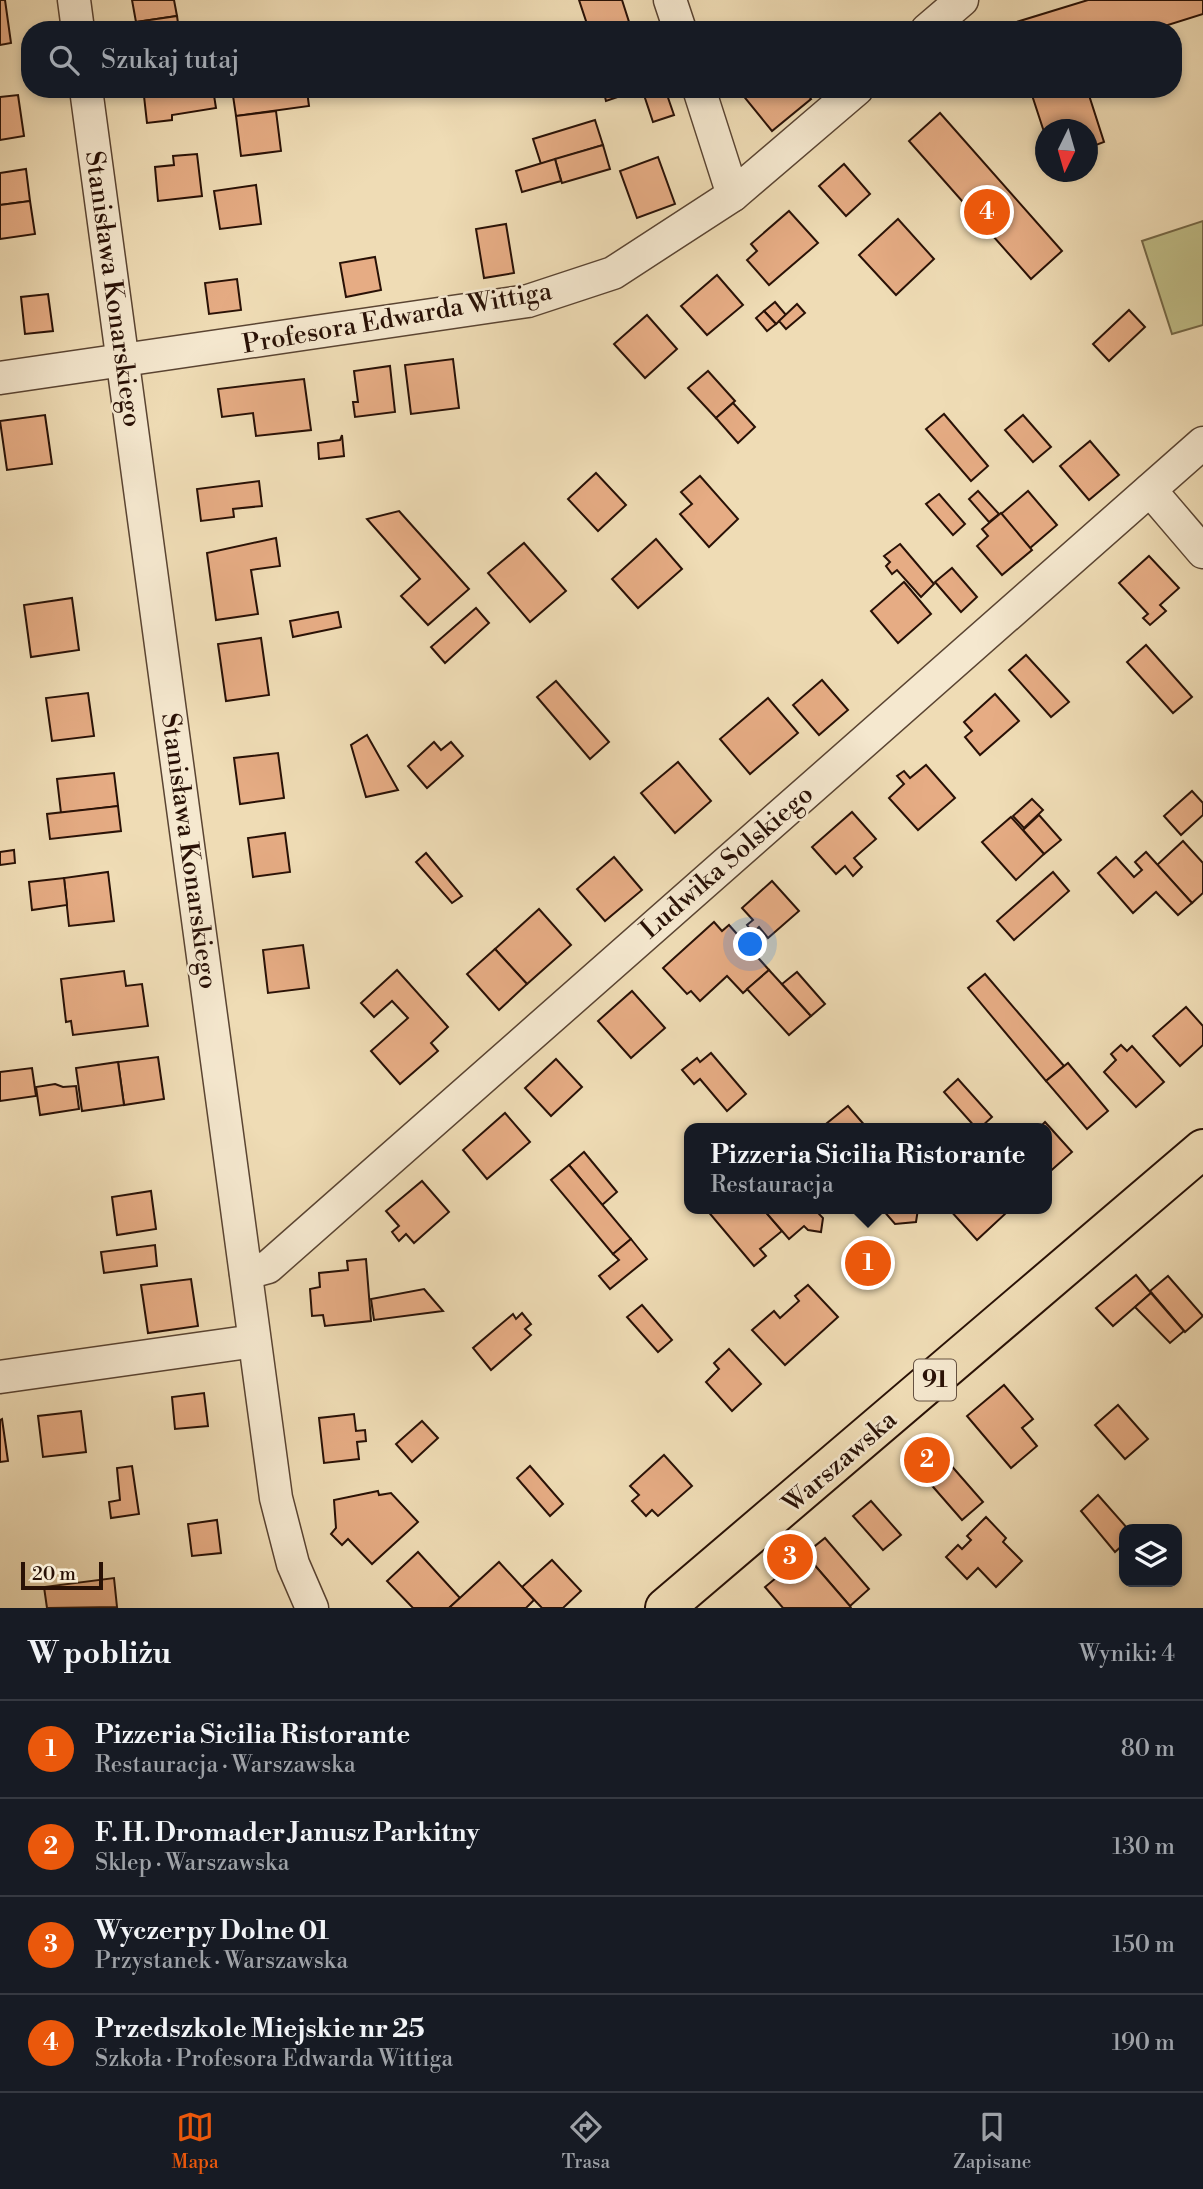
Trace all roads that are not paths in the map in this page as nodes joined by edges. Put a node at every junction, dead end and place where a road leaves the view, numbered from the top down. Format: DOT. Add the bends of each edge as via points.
graph roads {
  1 [pos="74,0"];
  2 [pos="670,0"];
  3 [pos="962,0"];
  4 [pos="77,21"];
  5 [pos="677,21"];
  6 [pos="938,21"];
  7 [pos="87,98"];
  8 [pos="702,98"];
  9 [pos="846,98"];
  10 [pos="733,195"];
  11 [pos="122,362"];
  12 [pos="0,378"];
  13 [pos="1203,443"];
  14 [pos="1150,490"];
  15 [pos="1203,552"];
  16 [pos="1203,1149"];
  17 [pos="246,1273"];
  18 [pos="254,1340"];
  19 [pos="0,1377"];
  20 [pos="313,1608"];
  21 [pos="665,1608"];
  1 -- 4 [label="street"];
  2 -- 5 [label="street"];
  3 -- 6 [label="street"];
  7 -- 11 [label="street, Stanisława Konarskiego"];
  8 -- 10 [label="street"];
  9 -- 10 [label="street, Profesora Edwarda Wittiga"];
  10 -- 11 [label="street, Profesora Edwarda Wittiga" via="613,273 528,301"];
  11 -- 12 [label="street, Profesora Edwarda Wittiga"];
  11 -- 17 [label="street, Stanisława Konarskiego"];
  13 -- 14 [label="street, Ludwika Solskiego"];
  14 -- 15 [label="street"];
  14 -- 17 [label="street, Ludwika Solskiego" via="268,1267"];
  16 -- 21 [label="main road, Warszawska / 91"];
  17 -- 18 [label="street, Stanisława Konarskiego"];
  18 -- 19 [label="street"];
  18 -- 20 [label="street, Stanisława Konarskiego" via="276,1498 293,1564"];
}
